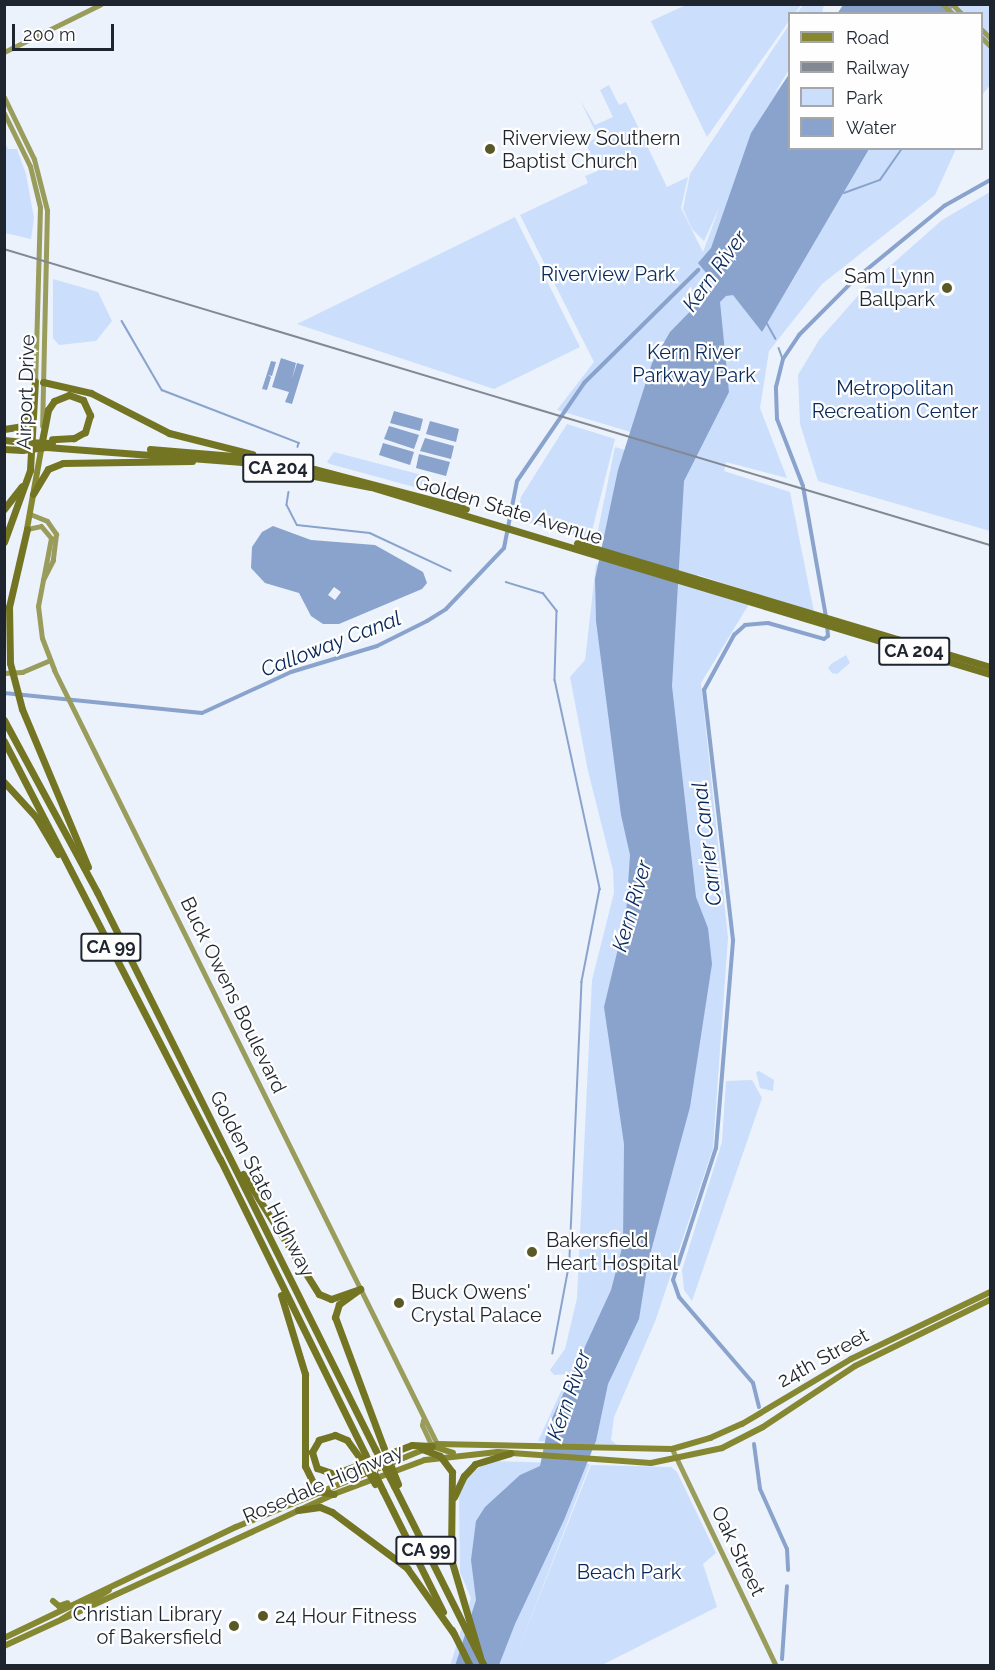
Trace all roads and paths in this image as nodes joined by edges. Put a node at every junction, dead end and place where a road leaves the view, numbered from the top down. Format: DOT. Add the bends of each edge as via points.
graph roads {
  1 [pos="101,4"];
  2 [pos="4,52"];
  3 [pos="4,97"];
  4 [pos="4,113"];
  5 [pos="39,382"];
  6 [pos="34,403"];
  7 [pos="4,429"];
  8 [pos="49,444"];
  9 [pos="4,445"];
  10 [pos="226,461"];
  11 [pos="30,464"];
  12 [pos="290,464"];
  13 [pos="33,494"];
  14 [pos="5,509"];
  15 [pos="30,514"];
  16 [pos="498,521"];
  17 [pos="27,529"];
  18 [pos="4,542"];
  19 [pos="43,580"];
  20 [pos="838,624"];
  21 [pos="50,660"];
  22 [pos="990,667"];
  23 [pos="4,673"];
  24 [pos="990,674"];
  25 [pos="4,720"];
  26 [pos="4,741"];
  27 [pos="4,782"];
  28 [pos="97,892"];
  29 [pos="85,898"];
  30 [pos="229,1154"];
  31 [pos="269,1262"];
  32 [pos="360,1289"];
  33 [pos="990,1292"];
  34 [pos="990,1300"];
  35 [pos="818,1378"];
  36 [pos="801,1401"];
  37 [pos="434,1447"];
  38 [pos="422,1449"];
  39 [pos="672,1449"];
  40 [pos="510,1453"];
  41 [pos="459,1454"];
  42 [pos="363,1456"];
  43 [pos="440,1456"];
  44 [pos="425,1460"];
  45 [pos="677,1460"];
  46 [pos="396,1485"];
  47 [pos="317,1491"];
  48 [pos="334,1494"];
  49 [pos="454,1497"];
  50 [pos="298,1510"];
  51 [pos="113,1585"];
  52 [pos="53,1601"];
  53 [pos="62,1619"];
  54 [pos="454,1634"];
  55 [pos="4,1638"];
  56 [pos="4,1646"];
  57 [pos="480,1657"];
  58 [pos="470,1665"];
  59 [pos="484,1665"];
  60 [pos="776,1665"];
  1 -- 2 [label="main road"];
  3 -- 5 [label="main road, Airport Drive" via="34,159 46,205"];
  4 -- 5 [label="main road, Airport Drive" via="28,162 40,207"];
  5 -- 6 [label="highway, Airport Drive"];
  5 -- 8 [label="main road, Airport Drive"];
  5 -- 12 [label="highway" via="91,393 181,437"];
  6 -- 7 [label="highway" via="22,426"];
  6 -- 11 [label="highway, Airport Drive"];
  8 -- 8 [label="highway" via="48,410 54,401 65,395 83,400 90,416 85,432"];
  8 -- 9 [label="highway, Golden State Avenue / CA 204, bridge"];
  8 -- 10 [label="highway, Golden State Avenue / CA 204"];
  8 -- 12 [label="highway, Golden State Avenue / CA 204" via="208,453"];
  8 -- 13 [label="main road, Airport Drive"];
  10 -- 13 [label="highway" via="63,464 48,469"];
  10 -- 16 [label="highway, Golden State Avenue / CA 204" via="339,479"];
  11 -- 14 [label="highway" via="20,490"];
  11 -- 18 [label="highway, Airport Drive"];
  12 -- 16 [label="highway, Golden State Avenue / CA 204" via="379,483"];
  13 -- 15 [label="main road, Airport Drive"];
  15 -- 17 [label="main road, Airport Drive"];
  15 -- 19 [label="main road, Buck Owens Boulevard" via="47,521 56,534 52,560"];
  16 -- 20 [label="highway, Golden State Avenue / CA 204"];
  17 -- 19 [label="main road, Buck Owens Boulevard" via="41,526 50,534"];
  17 -- 28 [label="highway, Airport Drive, bridge" via="9,613 10,663 22,710"];
  19 -- 21 [label="main road, Buck Owens Boulevard" via="38,618"];
  20 -- 22 [label="highway, Golden State Avenue / CA 204"];
  20 -- 24 [label="highway, Golden State Avenue / CA 204"];
  21 -- 23 [label="main road" via="22,672"];
  21 -- 32 [label="main road, Buck Owens Boulevard"];
  25 -- 28 [label="highway, Golden State Highway / CA 99"];
  26 -- 29 [label="highway, Golden State Highway / CA 99"];
  27 -- 29 [label="highway" via="38,821"];
  28 -- 30 [label="highway, Golden State Highway / CA 99"];
  29 -- 31 [label="highway, Golden State Highway / CA 99"];
  30 -- 32 [label="highway" via="318,1293 332,1299"];
  30 -- 46 [label="highway, Golden State Highway / CA 99, bridge"];
  31 -- 42 [label="highway, Golden State Highway / CA 99"];
  31 -- 47 [label="highway" via="303,1364 305,1466"];
  32 -- 37 [label="main road, Buck Owens Boulevard"];
  32 -- 46 [label="highway, bridge" via="341,1302 335,1317"];
  33 -- 35 [label="main road, 24th Street"];
  34 -- 36 [label="main road, 24th Street" via="855,1366"];
  35 -- 36 [label="main road"];
  35 -- 39 [label="main road, 24th Street" via="736,1428"];
  36 -- 45 [label="main road, 24th Street" via="734,1443"];
  37 -- 38 [label="highway"];
  37 -- 39 [label="main road"];
  37 -- 41 [label="main road"];
  37 -- 42 [label="highway" via="412,1445 334,1474 317,1468 312,1454 319,1440 334,1435 347,1440"];
  37 -- 43 [label="highway"];
  37 -- 44 [label="main road"];
  38 -- 47 [label="main road, Rosedale Highway"];
  39 -- 45 [label="main road, Oak Street"];
  40 -- 41 [label="main road, Rosedale Highway"];
  40 -- 45 [label="main road, Rosedale Highway" via="600,1460"];
  40 -- 49 [label="highway" via="475,1464"];
  41 -- 43 [label="main road, Rosedale Highway"];
  42 -- 54 [label="highway, CA 99, bridge"];
  43 -- 44 [label="main road, Rosedale Highway"];
  43 -- 49 [label="highway" via="452,1472"];
  44 -- 48 [label="main road, Rosedale Highway"];
  45 -- 60 [label="main road, Oak Street"];
  46 -- 57 [label="highway, Golden State Highway / CA 99"];
  47 -- 48 [label="highway"];
  47 -- 51 [label="main road, Rosedale Highway"];
  48 -- 50 [label="main road, Rosedale Highway"];
  49 -- 57 [label="highway" via="451,1559"];
  50 -- 53 [label="main road, Rosedale Highway"];
  50 -- 54 [label="highway" via="328,1509 382,1548 413,1574"];
  51 -- 52 [label="main road" via="59,1606"];
  51 -- 53 [label="main road" via="102,1595 65,1613"];
  51 -- 55 [label="main road, Rosedale Highway"];
  53 -- 56 [label="main road, Rosedale Highway"];
  54 -- 58 [label="highway, CA 99"];
  57 -- 59 [label="highway, Golden State Highway / CA 99"];
}
